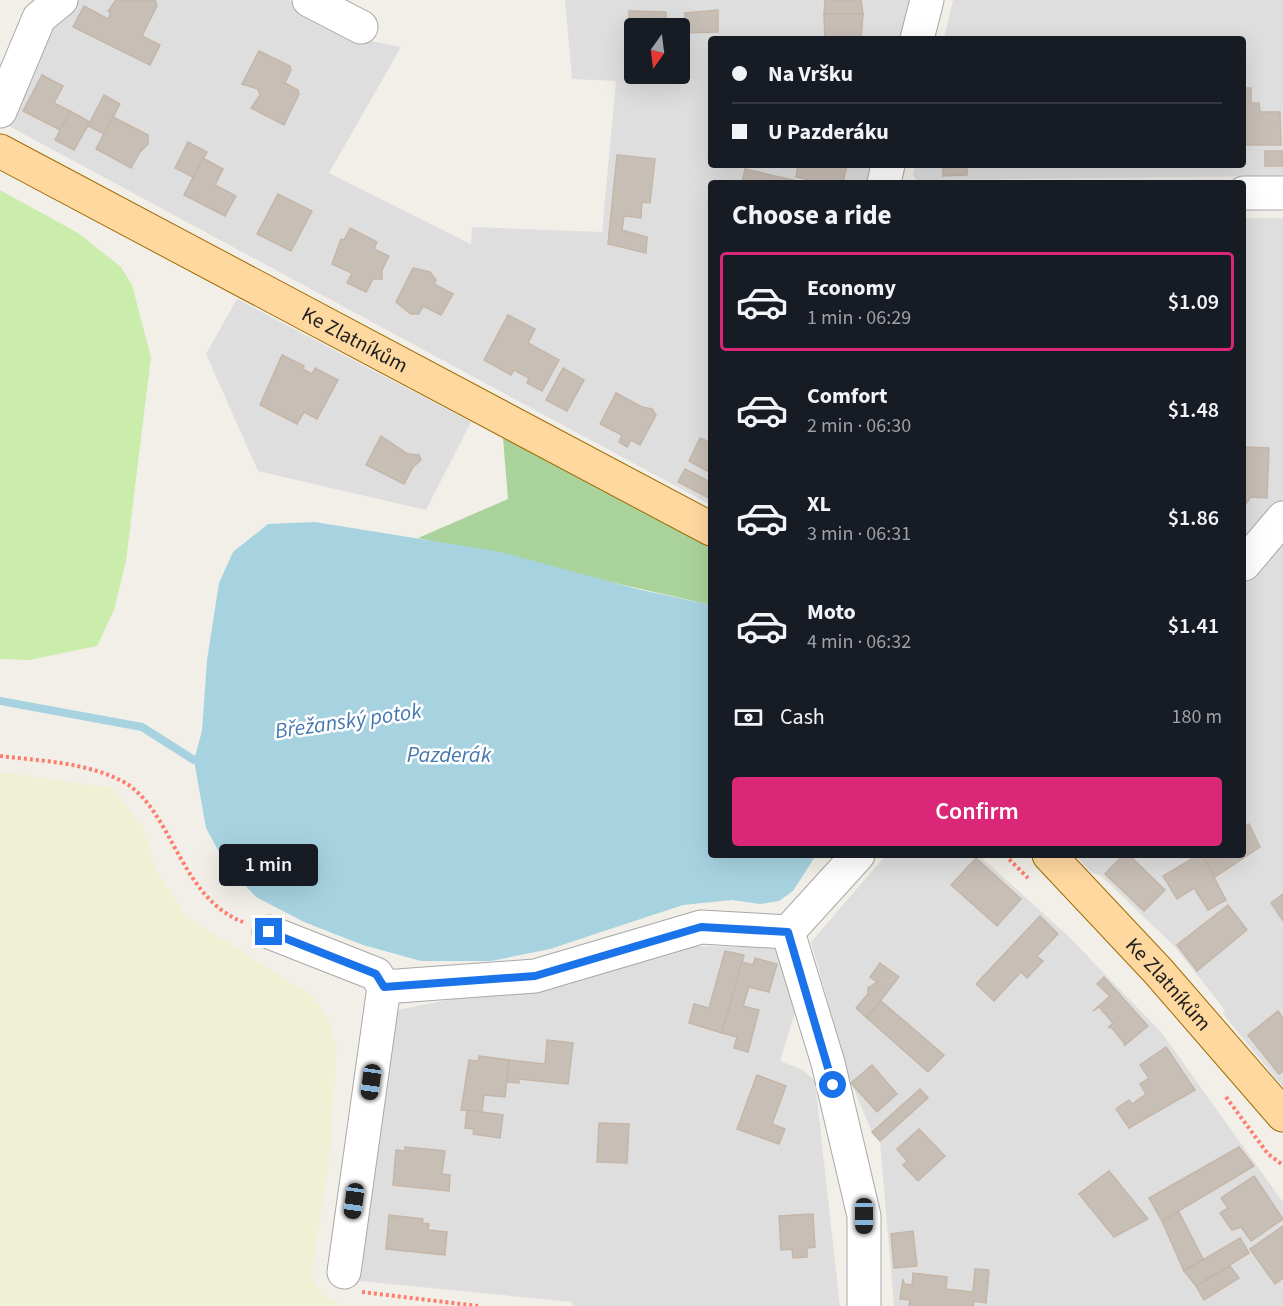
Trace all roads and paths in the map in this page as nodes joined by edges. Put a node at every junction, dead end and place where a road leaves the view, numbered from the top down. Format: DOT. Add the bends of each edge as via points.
graph roads {
  1 [pos="61,0"];
  2 [pos="309,0"];
  3 [pos="927,0"];
  4 [pos="361,27"];
  5 [pos="918,36"];
  6 [pos="0,111"];
  7 [pos="0,151"];
  8 [pos="1246,193"];
  9 [pos="1283,193"];
  10 [pos="1283,518"];
  11 [pos="708,527"];
  12 [pos="1246,562"];
  13 [pos="0,756"];
  14 [pos="855,858"];
  15 [pos="1052,858"];
  16 [pos="269,932"];
  17 [pos="788,932"];
  18 [pos="384,987"];
  19 [pos="1283,1115"];
  20 [pos="344,1272"];
  21 [pos="478,1306"];
  22 [pos="864,1306"];
  1 -- 6 [label="street" via="39,18"];
  2 -- 4 [label="street"];
  3 -- 5 [label="street"];
  7 -- 11 [label="main road, Ke Zlatníkům"];
  8 -- 9 [label="street"];
  10 -- 12 [label="street"];
  13 -- 16 [label="path" via="74,764 122,781 149,804 203,892 225,915"];
  14 -- 17 [label="street"];
  15 -- 19 [label="main road, Ke Zlatníkům" via="1158,971"];
  16 -- 18 [label="street" via="376,974"];
  17 -- 18 [label="street" via="701,927 535,976"];
  17 -- 22 [label="street" via="828,1063 864,1216"];
  18 -- 20 [label="street"];
  20 -- 21 [label="path" via="360,1292"];
}
